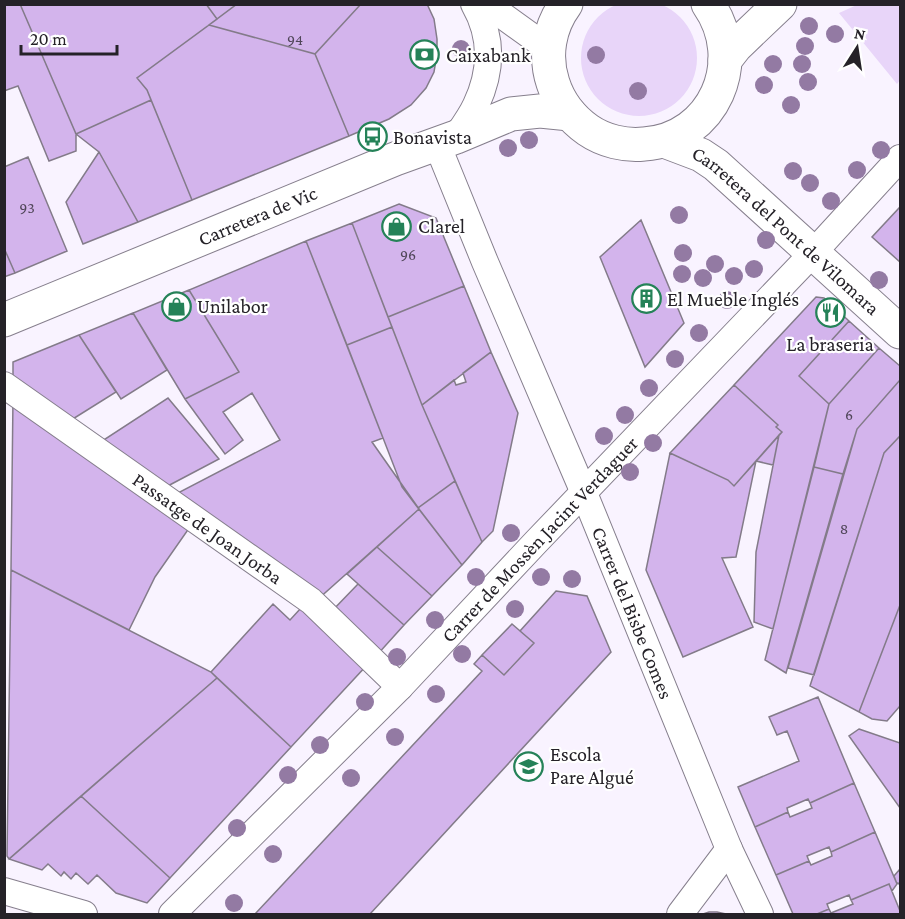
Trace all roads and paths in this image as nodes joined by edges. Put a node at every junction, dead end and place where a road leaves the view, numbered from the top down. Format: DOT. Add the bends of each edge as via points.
graph roads {
  1 [pos="474,4"];
  2 [pos="485,4"];
  3 [pos="566,4"];
  4 [pos="708,4"];
  5 [pos="780,4"];
  6 [pos="549,59"];
  7 [pos="725,60"];
  8 [pos="511,114"];
  9 [pos="570,114"];
  10 [pos="446,141"];
  11 [pos="664,141"];
  12 [pos="900,158"];
  13 [pos="813,253"];
  14 [pos="4,320"];
  15 [pos="900,332"];
  16 [pos="4,385"];
  17 [pos="584,493"];
  18 [pos="400,687"];
  19 [pos="729,849"];
  20 [pos="4,891"];
  21 [pos="84,915"];
  22 [pos="172,915"];
  23 [pos="680,915"];
  24 [pos="760,915"];
  1 -- 10 [label="street" via="489,46 484,85 476,106"];
  2 -- 6 [label="street"];
  3 -- 6 [label="main road" via="555,24"];
  4 -- 7 [label="main road" via="721,28"];
  5 -- 7 [label="main road"];
  6 -- 8 [label="main road, Carretera de Vic" via="533,92"];
  6 -- 9 [label="main road" via="556,93"];
  7 -- 11 [label="main road" via="722,84 711,106 690,127"];
  8 -- 9 [label="main road, Carretera de Vic"];
  8 -- 10 [label="main road, Carretera de Vic"];
  9 -- 11 [label="main road" via="592,133 613,141 634,145"];
  10 -- 14 [label="main road, Carretera de Vic"];
  10 -- 17 [label="street, Carrer del Bisbe Comes" via="484,262"];
  11 -- 13 [label="main road, Carretera del Pont de Vilomara" via="716,165"];
  12 -- 13 [label="street, Carrer de Mossèn Jacint Verdaguer"];
  13 -- 15 [label="main road, Carretera del Pont de Vilomara"];
  13 -- 17 [label="street, Carrer de Mossèn Jacint Verdaguer"];
  16 -- 18 [label="street, Passatge de Joan Jorba" via="311,601"];
  17 -- 18 [label="street, Carrer de Mossèn Jacint Verdaguer"];
  17 -- 19 [label="street, Carrer del Bisbe Comes"];
  18 -- 22 [label="street, Carrer de Mossèn Jacint Verdaguer"];
  19 -- 23 [label="street"];
  19 -- 24 [label="street, Carrer del Bisbe Comes"];
  20 -- 21 [label="street"];
}
